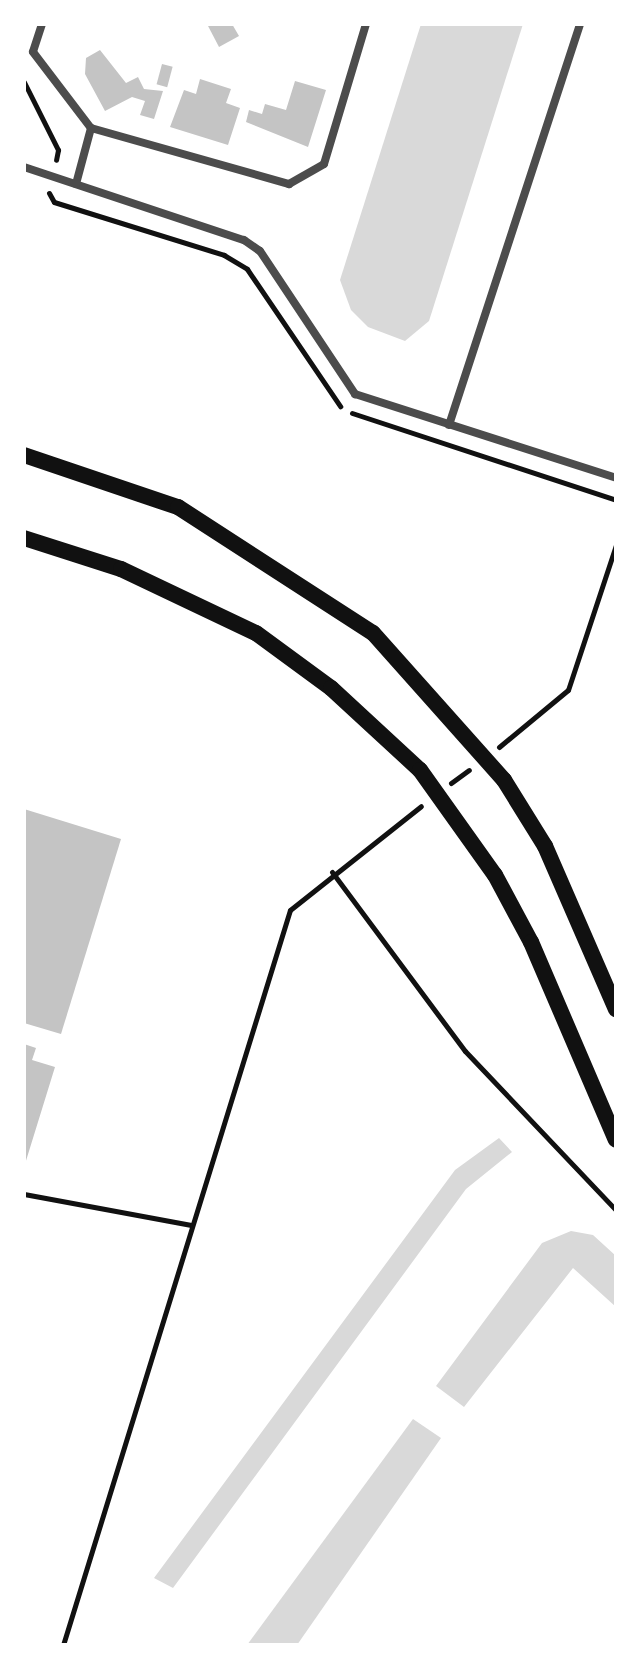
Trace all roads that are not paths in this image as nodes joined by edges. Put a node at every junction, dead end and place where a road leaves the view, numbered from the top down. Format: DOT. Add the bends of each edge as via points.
graph roads {
  1 [pos="42,24"];
  2 [pos="366,24"];
  3 [pos="580,24"];
  4 [pos="91,128"];
  5 [pos="24,167"];
  6 [pos="76,184"];
  7 [pos="449,425"];
  8 [pos="24,455"];
  9 [pos="616,478"];
  10 [pos="24,538"];
  11 [pos="616,1009"];
  12 [pos="616,1140"];
  1 -- 4 [label="street" via="33,52"];
  2 -- 4 [label="street" via="324,164 289,184"];
  3 -- 7 [label="street"];
  4 -- 6 [label="street"];
  5 -- 6 [label="street"];
  6 -- 7 [label="street" via="244,240 260,251 343,384"];
  7 -- 9 [label="street"];
  8 -- 11 [label="main road" via="178,507 373,633 469,734 504,780 545,846"];
  10 -- 12 [label="main road" via="121,569 256,633 331,688 420,770 456,815 531,942"];
}
